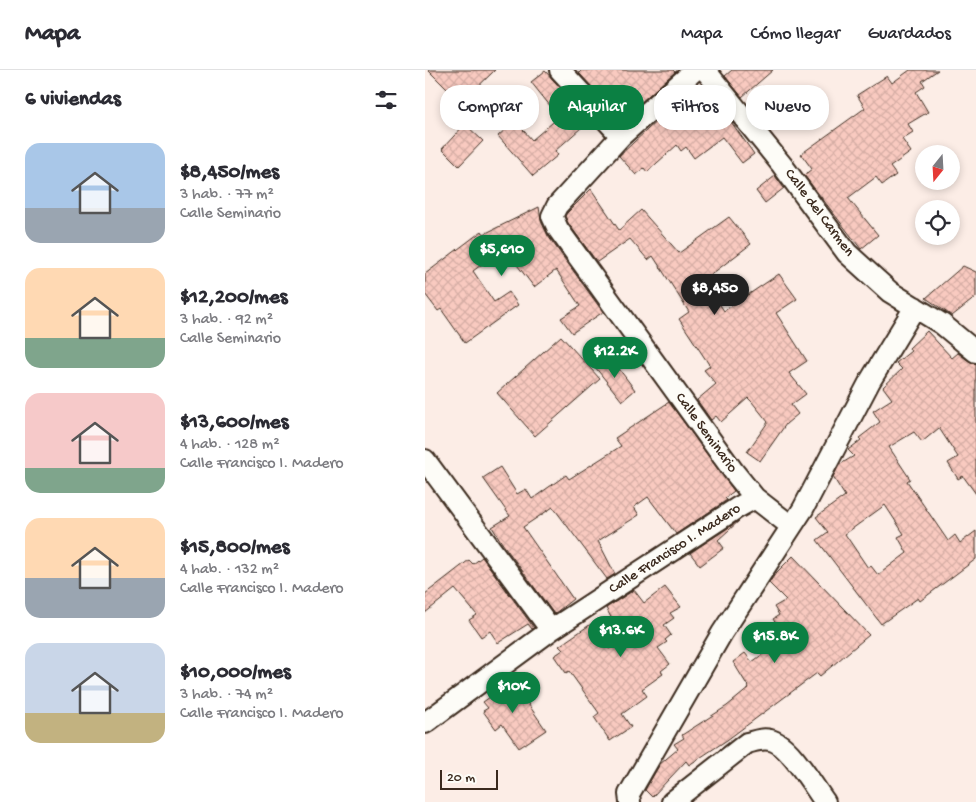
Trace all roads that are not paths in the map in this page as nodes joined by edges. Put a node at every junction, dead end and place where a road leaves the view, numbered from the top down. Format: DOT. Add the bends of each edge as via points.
graph roads {
  1 [pos="560,70"];
  2 [pos="695,70"];
  3 [pos="705,70"];
  4 [pos="621,136"];
  5 [pos="915,307"];
  6 [pos="976,352"];
  7 [pos="425,460"];
  8 [pos="755,498"];
  9 [pos="791,526"];
  10 [pos="551,630"];
  11 [pos="425,723"];
  12 [pos="630,802"];
  13 [pos="672,802"];
  14 [pos="825,802"];
  1 -- 4 [label="street"];
  2 -- 4 [label="street, Calle Seminario"];
  3 -- 5 [label="street, Calle del Carmen" via="783,166 847,253 890,292"];
  4 -- 8 [label="street, Calle Seminario" via="557,206 552,216 558,230"];
  5 -- 6 [label="street, Calle del Carmen"];
  5 -- 9 [label="street" via="870,381"];
  7 -- 10 [label="street"];
  8 -- 9 [label="street"];
  8 -- 10 [label="street, Calle Francisco I. Madero"];
  9 -- 12 [label="street" via="722,633 629,794"];
  10 -- 11 [label="street, Calle Francisco I. Madero"];
  13 -- 14 [label="street" via="747,743 762,739 785,747"];
}
